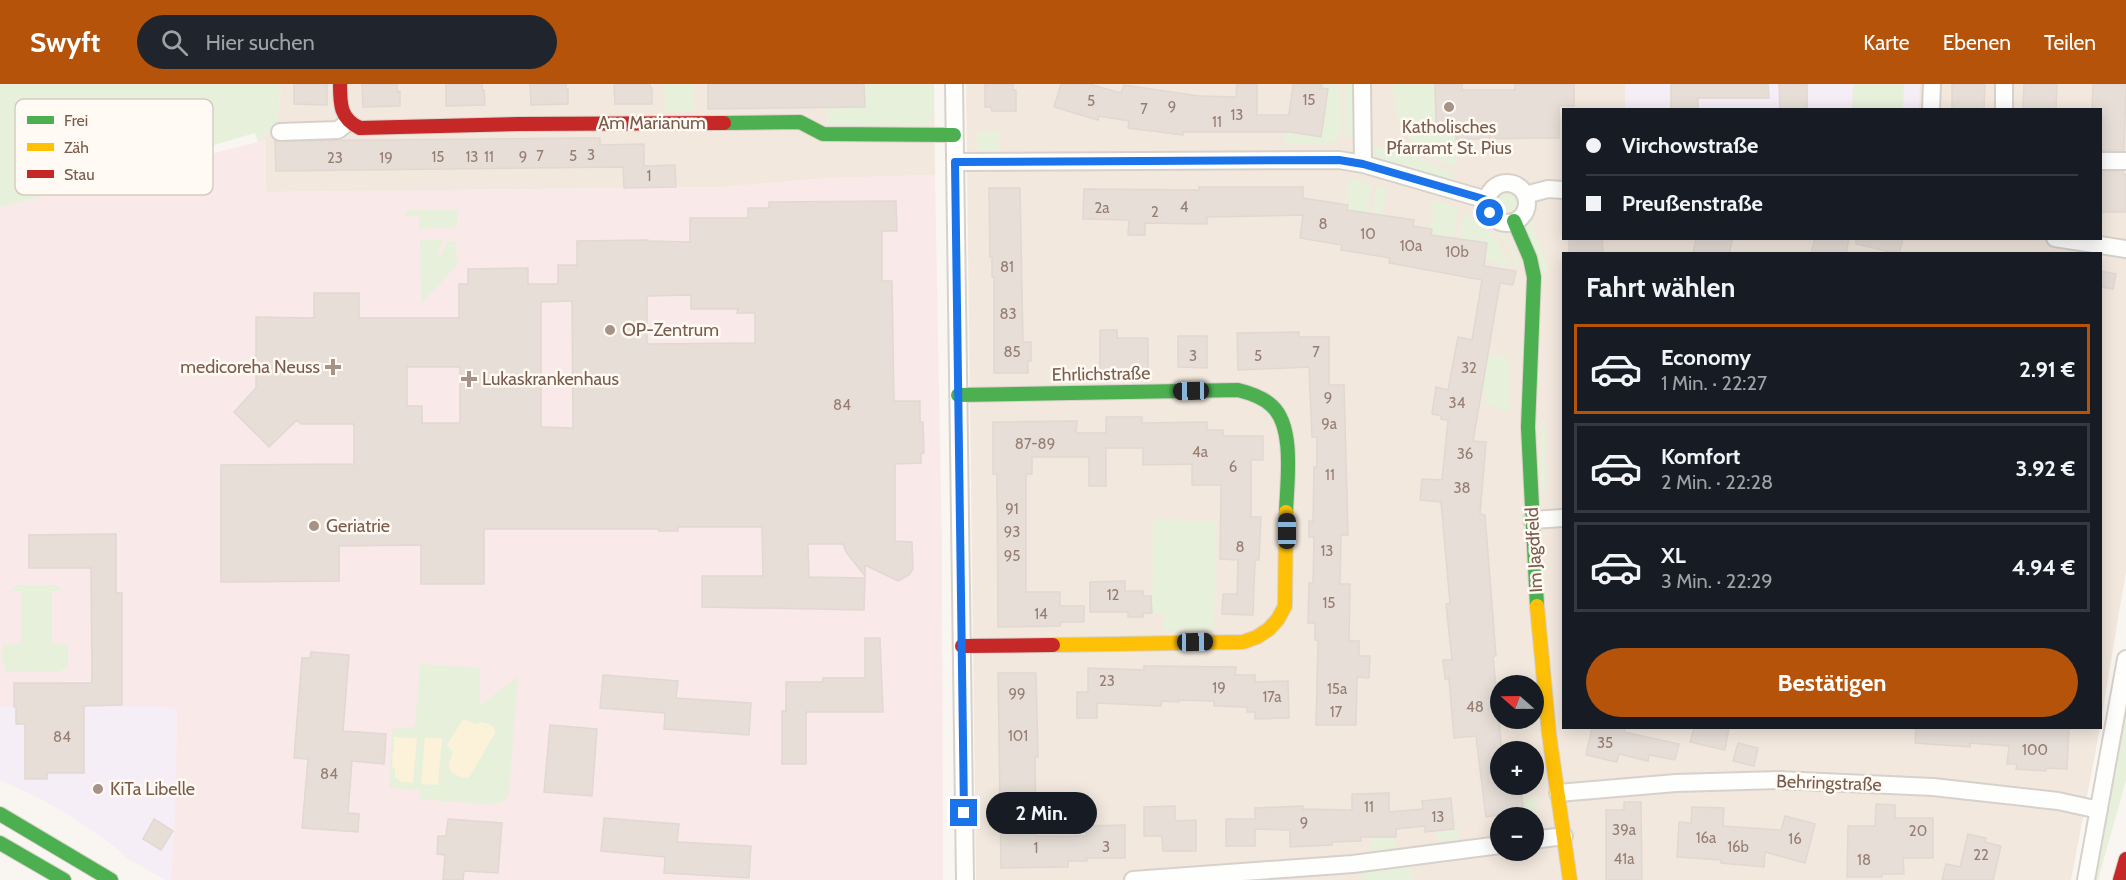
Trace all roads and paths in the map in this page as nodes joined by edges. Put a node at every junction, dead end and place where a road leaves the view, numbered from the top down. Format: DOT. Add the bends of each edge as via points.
graph roads {
  1 [pos="340,84"];
  2 [pos="954,84"];
  3 [pos="1362,84"];
  4 [pos="1932,84"];
  5 [pos="2004,84"];
  6 [pos="1931,108"];
  7 [pos="2004,108"];
  8 [pos="348,122"];
  9 [pos="279,132"];
  10 [pos="954,135"];
  11 [pos="2102,161"];
  12 [pos="2126,161"];
  13 [pos="955,162"];
  14 [pos="1363,164"];
  15 [pos="1562,190"];
  16 [pos="1525,195"];
  17 [pos="1487,200"];
  18 [pos="1514,221"];
  19 [pos="2068,240"];
  20 [pos="2126,249"];
  21 [pos="958,395"];
  22 [pos="1562,518"];
  23 [pos="1532,520"];
  24 [pos="962,646"];
  25 [pos="2126,659"];
  26 [pos="1558,793"];
  27 [pos="2099,810"];
  28 [pos="0,814"];
  29 [pos="1564,836"];
  30 [pos="1544,839"];
  31 [pos="0,843"];
  32 [pos="1490,846"];
  33 [pos="2126,859"];
  34 [pos="64,880"];
  35 [pos="111,880"];
  36 [pos="965,880"];
  37 [pos="1133,880"];
  38 [pos="1570,880"];
  39 [pos="2086,880"];
  40 [pos="2120,880"];
  1 -- 8 [label="street" via="341,110"];
  2 -- 10 [label="street"];
  3 -- 14 [label="street"];
  4 -- 6 [label="street"];
  5 -- 7 [label="street"];
  8 -- 9 [label="street, Am Marianum" via="338,130"];
  8 -- 10 [label="street, Am Marianum" via="360,128 379,128 800,122 823,134"];
  10 -- 13 [label="street"];
  11 -- 12 [label="street"];
  13 -- 14 [label="street" via="1313,159"];
  13 -- 21 [label="street"];
  14 -- 17 [label="street"];
  15 -- 16 [label="street"];
  16 -- 17 [label="street" via="1516,185 1504,183 1493,189"];
  16 -- 18 [label="street" via="1524,213"];
  17 -- 18 [label="street" via="1494,218 1507,223"];
  18 -- 23 [label="street, Im Jagdfeld" via="1534,277 1528,427"];
  19 -- 20 [label="street"];
  21 -- 24 [label="street"];
  21 -- 24 [label="street, Ehrlichstraße" via="1238,390 1276,408 1285,425 1287,443 1286,606 1262,635 1243,642"];
  22 -- 23 [label="street"];
  23 -- 26 [label="street, Im Jagdfeld" via="1540,645"];
  24 -- 36 [label="street"];
  25 -- 27 [label="street"];
  26 -- 27 [label="street, Behringstraße" via="1676,783 1779,780 1933,787 2058,801"];
  26 -- 29 [label="street, Im Jagdfeld"];
  27 -- 39 [label="street"];
  28 -- 35 [label="street"];
  29 -- 30 [label="street"];
  29 -- 38 [label="street, Im Jagdfeld"];
  31 -- 34 [label="street"];
  32 -- 37 [label="street" via="1353,864"];
  33 -- 40 [label="street"];
}
